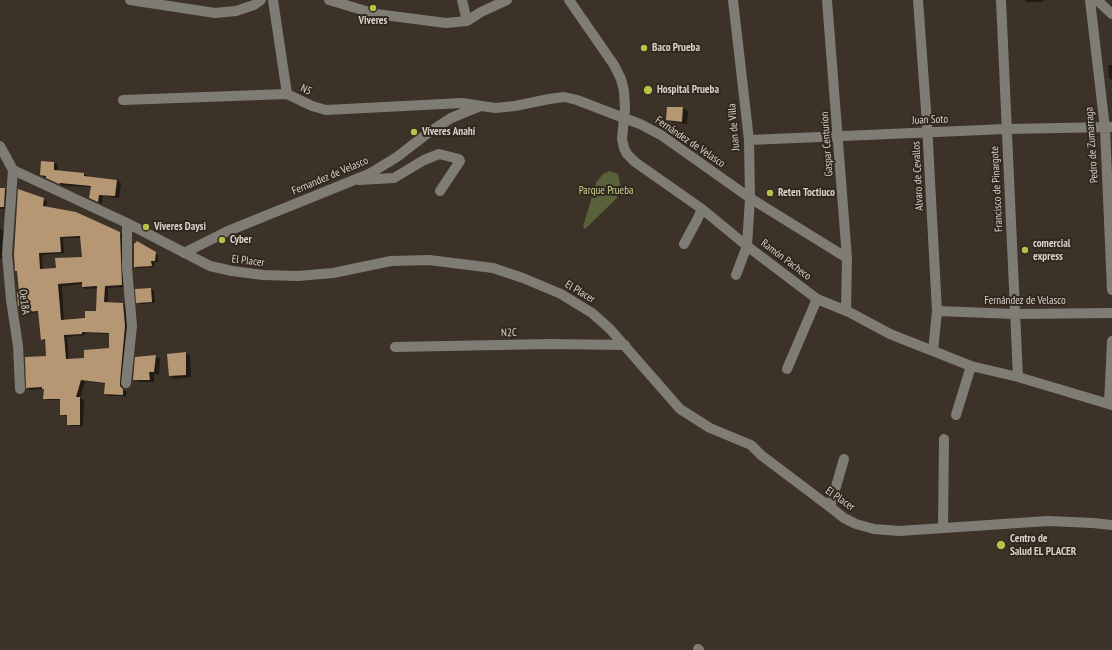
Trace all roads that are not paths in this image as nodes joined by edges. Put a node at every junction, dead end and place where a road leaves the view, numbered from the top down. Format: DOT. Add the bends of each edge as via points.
graph roads {
  1 [pos="130,0"];
  2 [pos="261,0"];
  3 [pos="273,0"];
  4 [pos="329,0"];
  5 [pos="462,0"];
  6 [pos="507,0"];
  7 [pos="569,0"];
  8 [pos="733,0"];
  9 [pos="827,0"];
  10 [pos="918,0"];
  11 [pos="1001,0"];
  12 [pos="1090,0"];
  13 [pos="1098,0"];
  14 [pos="1112,14"];
  15 [pos="467,21"];
  16 [pos="287,94"];
  17 [pos="122,100"];
  18 [pos="478,107"];
  19 [pos="624,118"];
  20 [pos="1108,128"];
  21 [pos="1006,129"];
  22 [pos="928,132"];
  23 [pos="838,136"];
  24 [pos="749,140"];
  25 [pos="0,146"];
  26 [pos="13,170"];
  27 [pos="352,181"];
  28 [pos="440,191"];
  29 [pos="750,198"];
  30 [pos="702,209"];
  31 [pos="127,224"];
  32 [pos="684,244"];
  33 [pos="747,246"];
  34 [pos="184,253"];
  35 [pos="847,258"];
  36 [pos="736,275"];
  37 [pos="1112,290"];
  38 [pos="818,299"];
  39 [pos="846,311"];
  40 [pos="937,312"];
  41 [pos="1112,313"];
  42 [pos="1016,314"];
  43 [pos="1112,341"];
  44 [pos="624,345"];
  45 [pos="395,347"];
  46 [pos="933,351"];
  47 [pos="971,366"];
  48 [pos="786,369"];
  49 [pos="1018,377"];
  50 [pos="126,383"];
  51 [pos="20,389"];
  52 [pos="1110,404"];
  53 [pos="956,415"];
  54 [pos="944,439"];
  55 [pos="844,459"];
  56 [pos="830,507"];
  57 [pos="1112,525"];
  58 [pos="943,528"];
  1 -- 2 [label="street" via="214,13 236,11"];
  3 -- 16 [label="street"];
  4 -- 15 [label="street" via="376,14 446,23"];
  5 -- 15 [label="street"];
  6 -- 15 [label="street"];
  7 -- 19 [label="street, Ramón Pacheco" via="618,72 624,91"];
  8 -- 24 [label="street, Juan de Villa"];
  9 -- 23 [label="street, Gaspar Centurion"];
  10 -- 22 [label="street, Alvaro de Cevallos"];
  11 -- 21 [label="street, Francisco de Pinargote"];
  12 -- 20 [label="street, Pedro de Zumarraga"];
  13 -- 14 [label="street"];
  16 -- 17 [label="street, N5"];
  16 -- 18 [label="street, N5" via="326,110 462,103"];
  18 -- 19 [label="street, Fernández de Velasco" via="515,106 564,97"];
  18 -- 27 [label="street, Fernandez de Velasco" via="451,118 397,157"];
  19 -- 29 [label="street, Fernández de Velasco" via="661,136"];
  19 -- 30 [label="street, Ramón Pacheco" via="622,138 627,154"];
  20 -- 21 [label="street, Juan Soto"];
  20 -- 37 [label="street, Pedro de Zumarraga"];
  21 -- 22 [label="street, Juan Soto"];
  21 -- 42 [label="street, Francisco de Pinargote"];
  22 -- 23 [label="street, Juan Soto"];
  22 -- 40 [label="street, Alvaro de Cevallos"];
  23 -- 24 [label="street, Juan Soto"];
  23 -- 35 [label="street, Gaspar Centurion"];
  24 -- 29 [label="street, Juan de Villa"];
  25 -- 26 [label="street"];
  26 -- 31 [label="street, El Placer"];
  26 -- 51 [label="street, Oe18A" via="7,254 18,346"];
  27 -- 28 [label="street" via="394,178 421,161 439,154 459,158 460,161"];
  27 -- 34 [label="street, Fernandez de Velasco" via="228,231"];
  29 -- 33 [label="street, Juan de Villa"];
  29 -- 35 [label="street, Fernández de Velasco"];
  30 -- 32 [label="street"];
  30 -- 33 [label="street, Ramón Pacheco"];
  31 -- 34 [label="street, El Placer"];
  31 -- 50 [label="street" via="127,268 132,326"];
  33 -- 36 [label="street, Juan de Villa"];
  33 -- 38 [label="street, Ramón Pacheco"];
  34 -- 44 [label="street, El Placer" via="210,266 264,275 333,273 391,261 429,260 492,268 561,294 592,313"];
  35 -- 39 [label="street, Gaspar Centurion"];
  38 -- 39 [label="street, Ramón Pacheco"];
  38 -- 48 [label="street"];
  39 -- 46 [label="street, Ramón Pacheco" via="890,334"];
  40 -- 42 [label="street, Fernández de Velasco"];
  40 -- 46 [label="street, Alvaro de Cevallos"];
  41 -- 42 [label="street, Fernández de Velasco"];
  42 -- 49 [label="street, Francisco de Pinargote"];
  43 -- 52 [label="street"];
  44 -- 45 [label="street, N2C"];
  44 -- 56 [label="street, El Placer" via="680,409 710,428 751,445"];
  46 -- 47 [label="street, Ramón Pacheco"];
  47 -- 49 [label="street, Ramón Pacheco"];
  47 -- 53 [label="street"];
  49 -- 52 [label="street, Ramón Pacheco"];
  54 -- 58 [label="street"];
  55 -- 56 [label="street"];
  56 -- 58 [label="street, El Placer" via="844,518 874,529 900,531"];
  57 -- 58 [label="street, El Placer" via="1048,521"];
}
